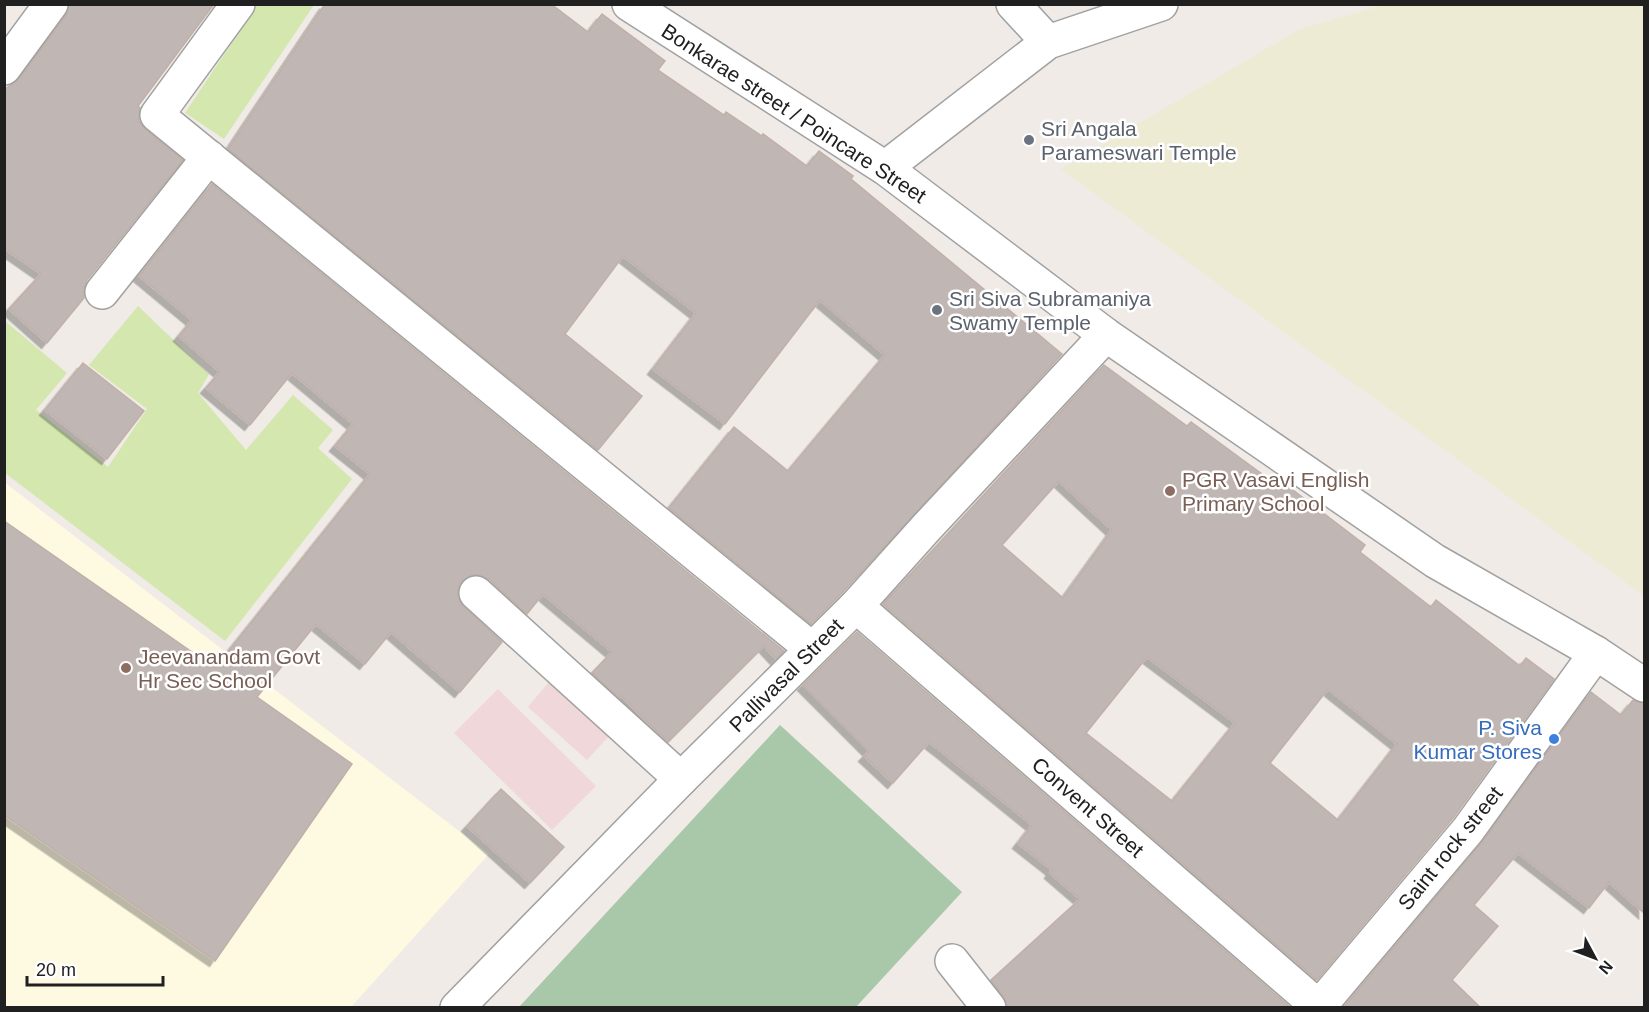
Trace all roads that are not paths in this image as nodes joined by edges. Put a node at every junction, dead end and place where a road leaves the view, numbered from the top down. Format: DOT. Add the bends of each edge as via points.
graph roads {
  1 [pos="51,4"];
  2 [pos="238,4"];
  3 [pos="628,4"];
  4 [pos="1013,4"];
  5 [pos="1161,4"];
  6 [pos="1048,42"];
  7 [pos="4,68"];
  8 [pos="209,157"];
  9 [pos="885,168"];
  10 [pos="102,292"];
  11 [pos="1106,335"];
  12 [pos="476,593"];
  13 [pos="856,606"];
  14 [pos="812,648"];
  15 [pos="1596,653"];
  16 [pos="1644,685"];
  17 [pos="681,779"];
  18 [pos="952,961"];
  19 [pos="1319,1007"];
  20 [pos="457,1008"];
  21 [pos="989,1008"];
  1 -- 7 [label="street"];
  2 -- 8 [label="street" via="157,115"];
  3 -- 9 [label="street, Bonkarae street / Poincare Street"];
  4 -- 6 [label="street"];
  5 -- 6 [label="street"];
  6 -- 9 [label="street"];
  8 -- 10 [label="street"];
  8 -- 14 [label="street"];
  9 -- 11 [label="street, Bonkarae street / Poincare Street"];
  11 -- 13 [label="street, Pallivasal Street"];
  11 -- 15 [label="street, Bonkarae street / Poincare Street" via="1434,561"];
  12 -- 17 [label="street"];
  13 -- 14 [label="street, Pallivasal Street"];
  13 -- 19 [label="street, Convent Street"];
  14 -- 17 [label="street, Pallivasal Street"];
  15 -- 16 [label="street, Bonkarae street / Poincare Street"];
  15 -- 19 [label="street, Saint rock street" via="1468,830"];
  17 -- 20 [label="street, Pallivasal Street"];
  18 -- 21 [label="street"];
}
